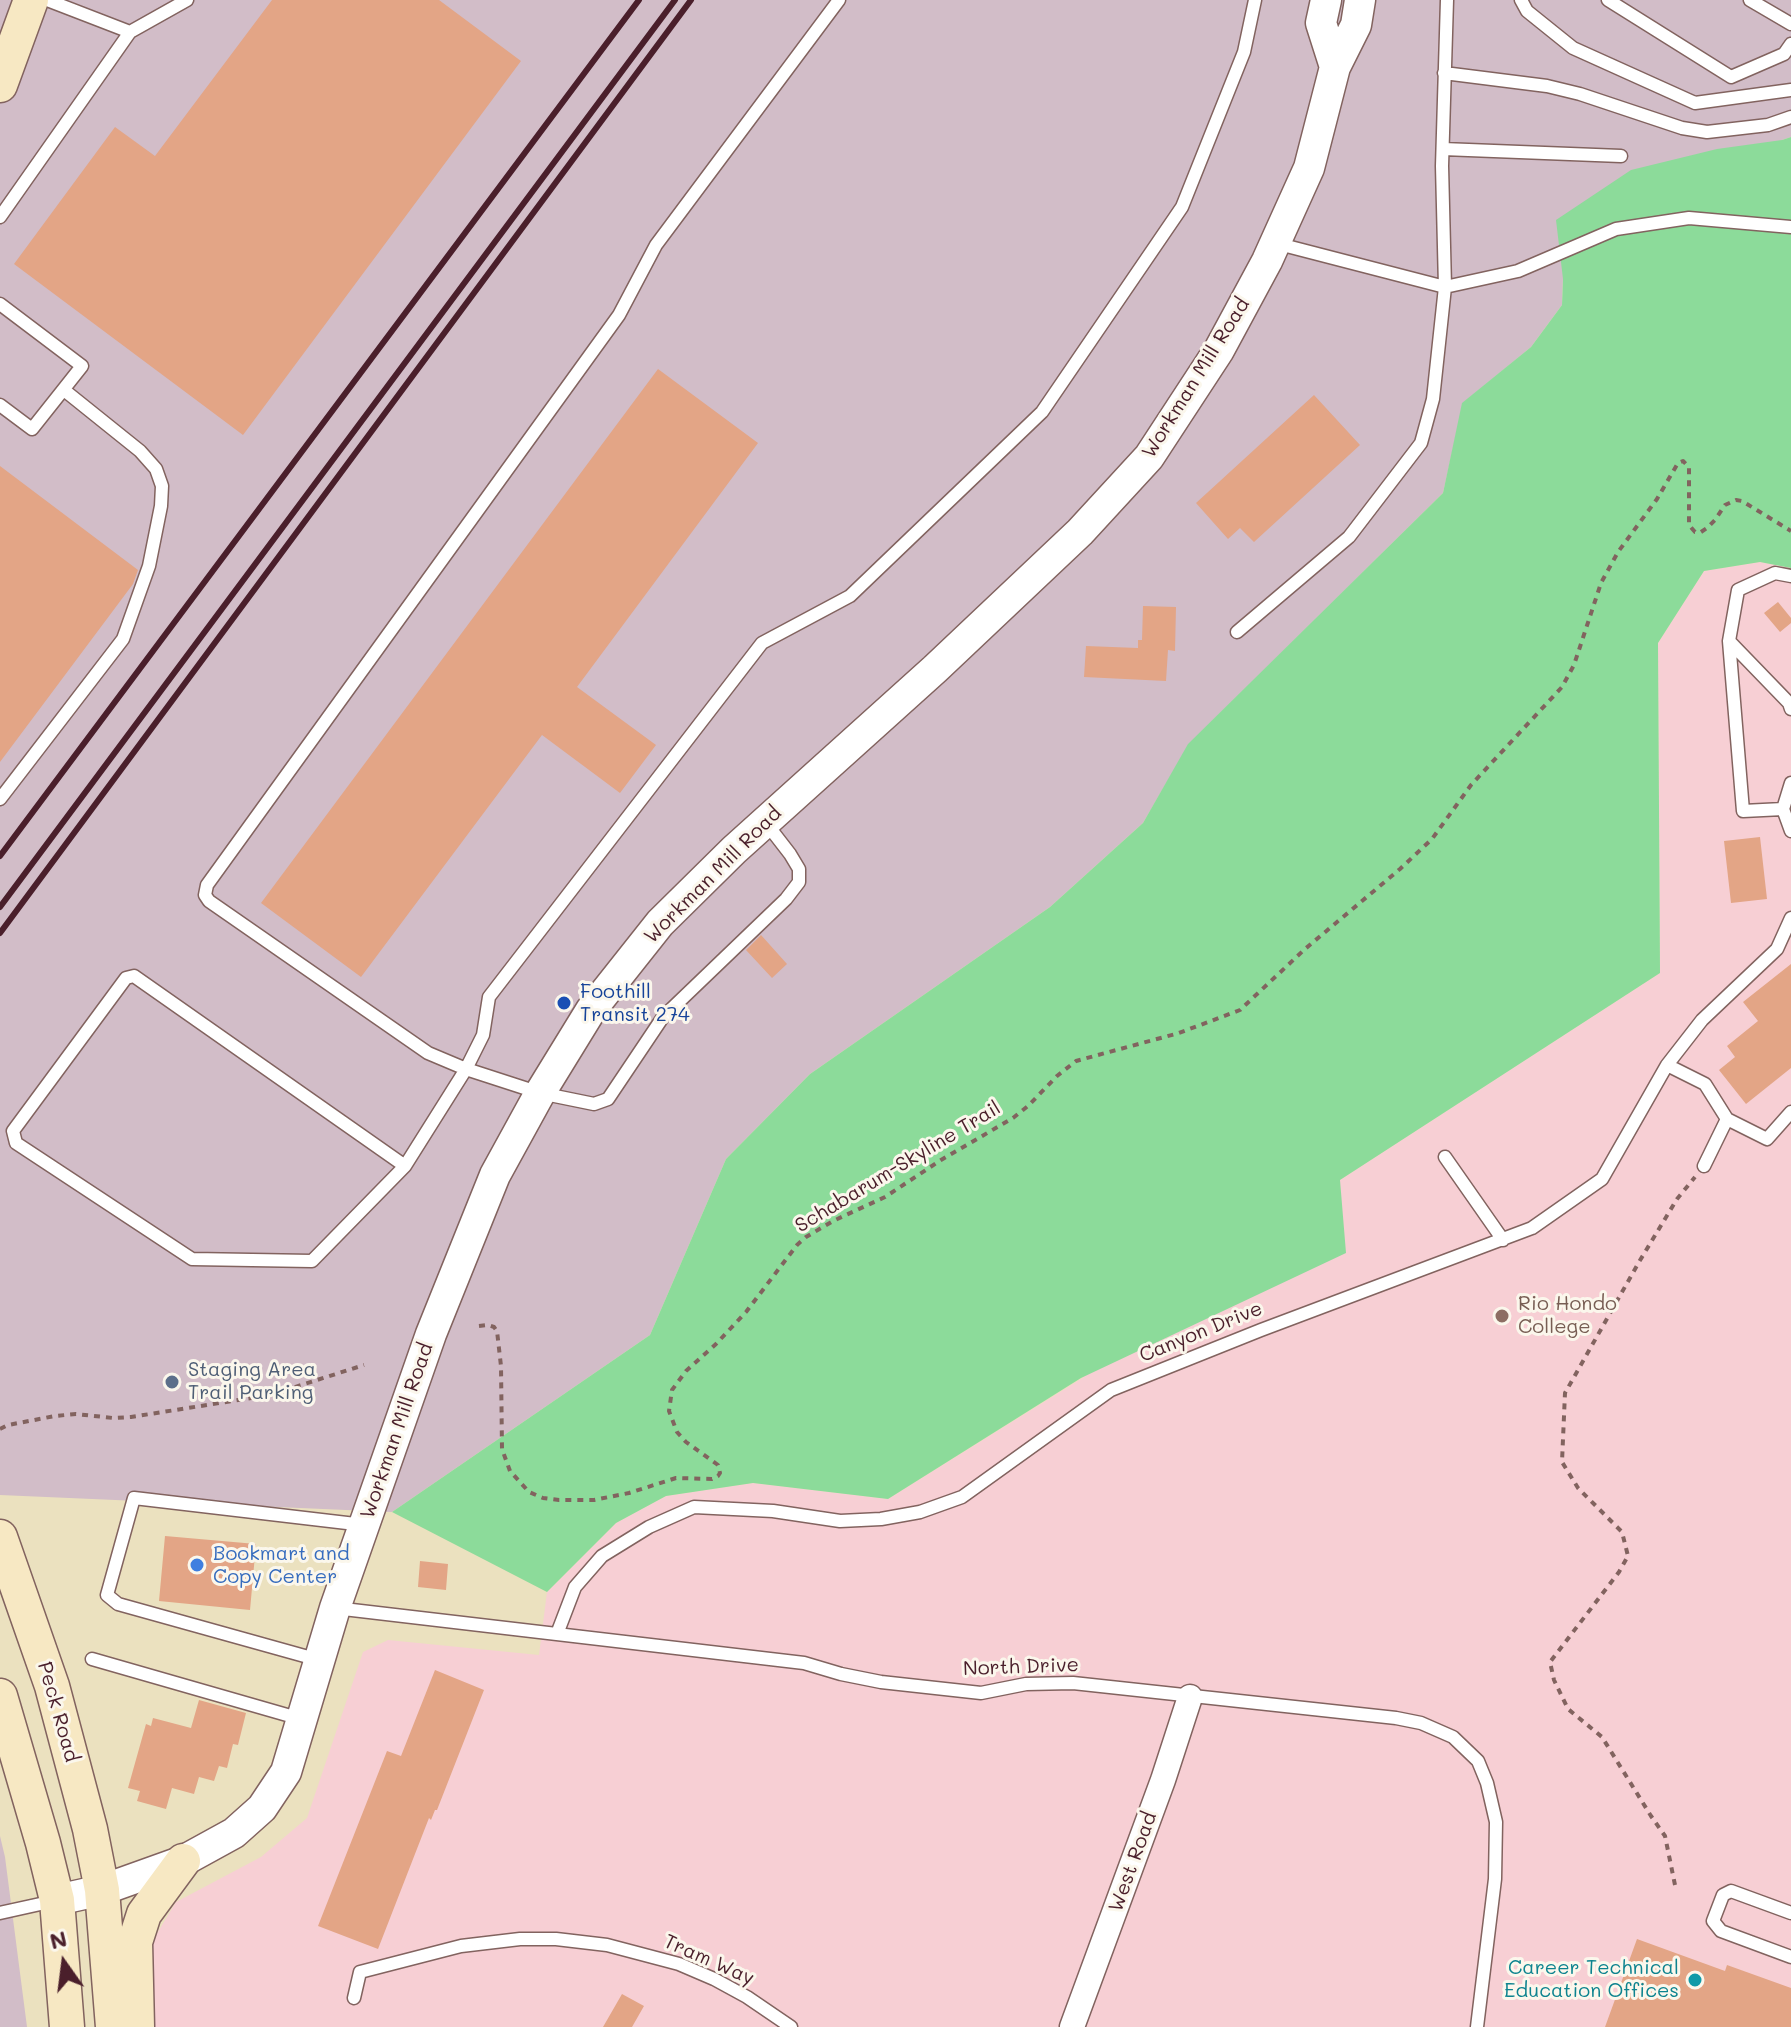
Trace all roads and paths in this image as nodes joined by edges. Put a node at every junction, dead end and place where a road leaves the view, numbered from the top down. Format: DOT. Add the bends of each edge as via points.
graph roads {
  1 [pos="47,0"];
  2 [pos="187,0"];
  3 [pos="839,0"];
  4 [pos="1255,0"];
  5 [pos="1326,0"];
  6 [pos="1360,0"];
  7 [pos="1447,0"];
  8 [pos="1521,0"];
  9 [pos="1608,0"];
  10 [pos="1750,0"];
  11 [pos="20,19"];
  12 [pos="1788,23"];
  13 [pos="130,32"];
  14 [pos="1791,44"];
  15 [pos="1335,67"];
  16 [pos="1444,73"];
  17 [pos="0,85"];
  18 [pos="1791,90"];
  19 [pos="1791,117"];
  20 [pos="1443,149"];
  21 [pos="1621,156"];
  22 [pos="0,217"];
  23 [pos="1791,227"];
  24 [pos="1275,243"];
  25 [pos="1445,287"];
  26 [pos="0,304"];
  27 [pos="64,390"];
  28 [pos="0,405"];
  29 [pos="1791,531"];
  30 [pos="1791,576"];
  31 [pos="1237,632"];
  32 [pos="1729,641"];
  33 [pos="1791,709"];
  34 [pos="1791,783"];
  35 [pos="0,799"];
  36 [pos="1783,809"];
  37 [pos="765,822"];
  38 [pos="1791,831"];
  39 [pos="1791,918"];
  40 [pos="1667,1065"];
  41 [pos="466,1069"];
  42 [pos="540,1093"];
  43 [pos="1791,1112"];
  44 [pos="1727,1119"];
  45 [pos="1445,1157"];
  46 [pos="405,1166"];
  47 [pos="1704,1166"];
  48 [pos="1503,1240"];
  49 [pos="479,1326"];
  50 [pos="364,1365"];
  51 [pos="0,1429"];
  52 [pos="364,1525"];
  53 [pos="0,1537"];
  54 [pos="335,1608"];
  55 [pos="557,1634"];
  56 [pos="92,1659"];
  57 [pos="319,1660"];
  58 [pos="0,1696"];
  59 [pos="1190,1697"];
  60 [pos="302,1719"];
  61 [pos="183,1861"];
  62 [pos="1675,1885"];
  63 [pos="102,1890"];
  64 [pos="57,1900"];
  65 [pos="0,1913"];
  66 [pos="1791,1913"];
  67 [pos="1791,1957"];
  68 [pos="354,1998"];
  69 [pos="67,2027"];
  70 [pos="113,2027"];
  71 [pos="137,2027"];
  72 [pos="791,2027"];
  73 [pos="1072,2027"];
  74 [pos="1477,2027"];
  1 -- 13 [label="lane"];
  2 -- 13 [label="lane"];
  3 -- 41 [label="lane" via="656,245 619,315 207,885 209,901 428,1053"];
  4 -- 41 [label="lane" via="1244,52 1182,207 1042,412 850,596 762,643 489,997 483,1035"];
  5 -- 15 [label="street" via="1321,23"];
  6 -- 15 [label="street, Workman Mill Road" via="1356,25"];
  7 -- 16 [label="lane"];
  8 -- 18 [label="lane" via="1527,11 1573,48 1695,103"];
  9 -- 14 [label="lane" via="1731,77 1784,54"];
  10 -- 12 [label="lane"];
  11 -- 17 [label="main road"];
  13 -- 22 [label="lane"];
  15 -- 24 [label="street, Workman Mill Road" via="1309,168"];
  16 -- 19 [label="lane" via="1547,86 1707,132"];
  16 -- 20 [label="lane"];
  20 -- 21 [label="lane"];
  20 -- 25 [label="lane"];
  23 -- 25 [label="lane" via="1689,218 1616,229 1518,271"];
  24 -- 25 [label="lane"];
  24 -- 37 [label="street, Workman Mill Road" via="1219,350 1149,457 1069,542"];
  25 -- 31 [label="lane" via="1433,399 1421,443 1349,537"];
  26 -- 27 [label="lane" via="82,366"];
  27 -- 28 [label="lane" via="32,429"];
  27 -- 35 [label="lane" via="156,469 161,506 149,566 123,639"];
  29 -- 49 [label="path, Schabarum-Skyline Trail" via="1736,500 1725,505 1707,528 1695,532 1689,525 1689,467 1678,463 1601,583 1562,687 1400,869 1240,1010 1076,1061 1013,1118 797,1245 739,1320 672,1390 669,1411 677,1432 718,1465 718,1476 676,1478 594,1500 559,1500 529,1492 510,1471 502,1449 497,1331"];
  30 -- 32 [label="lane" via="1775,573 1738,590"];
  32 -- 33 [label="lane"];
  32 -- 36 [label="lane" via="1743,811"];
  34 -- 36 [label="lane"];
  36 -- 38 [label="lane"];
  37 -- 42 [label="street, Workman Mill Road" via="660,923 591,1010"];
  37 -- 42 [label="lane" via="799,869 799,882 786,899 663,1017 608,1099 594,1104"];
  39 -- 40 [label="lane, Canyon Drive" via="1777,949 1702,1020"];
  40 -- 44 [label="lane" via="1705,1084"];
  40 -- 48 [label="lane, Canyon Drive" via="1602,1179 1532,1228"];
  41 -- 42 [label="lane"];
  41 -- 46 [label="lane"];
  42 -- 52 [label="street, Workman Mill Road" via="495,1175 461,1258"];
  43 -- 44 [label="lane" via="1767,1139"];
  44 -- 47 [label="lane"];
  45 -- 48 [label="lane"];
  46 -- 46 [label="lane" via="312,1261 192,1259 16,1143 13,1131 126,978 134,976"];
  47 -- 62 [label="path" via="1677,1199 1565,1393 1562,1462 1578,1488 1622,1532 1628,1556 1550,1662 1568,1709 1602,1737 1665,1836"];
  48 -- 55 [label="lane, Canyon Drive" via="1111,1390 962,1497 920,1512 840,1521 694,1507 602,1556 575,1587"];
  50 -- 51 [label="path" via="270,1395 113,1418 55,1416"];
  52 -- 54 [label="street, Workman Mill Road"];
  52 -- 57 [label="lane" via="134,1498 107,1595 118,1604"];
  53 -- 63 [label="main road, Peck Road" via="52,1686"];
  54 -- 55 [label="lane, North Drive"];
  54 -- 57 [label="street, Workman Mill Road"];
  55 -- 59 [label="lane, North Drive" via="804,1663 881,1682 981,1693 1026,1684 1073,1683"];
  56 -- 60 [label="lane"];
  57 -- 60 [label="street, Workman Mill Road"];
  58 -- 64 [label="main road"];
  59 -- 73 [label="street, West Road"];
  59 -- 74 [label="lane, North Drive" via="1421,1723 1453,1737 1478,1761 1496,1822 1495,1879"];
  60 -- 61 [label="street, Workman Mill Road" via="286,1772 262,1808 234,1833"];
  61 -- 63 [label="street, Workman Mill Road"];
  61 -- 71 [label="main road" via="144,1914 135,1942"];
  63 -- 64 [label="street, Workman Mill Road"];
  63 -- 70 [label="main road"];
  64 -- 65 [label="lane"];
  64 -- 69 [label="main road"];
  66 -- 67 [label="lane" via="1731,1891 1723,1895 1713,1921 1721,1931"];
  68 -- 72 [label="lane, Tram Way" via="360,1972 461,1946 556,1939 633,1950 679,1964 747,1997"];
}
